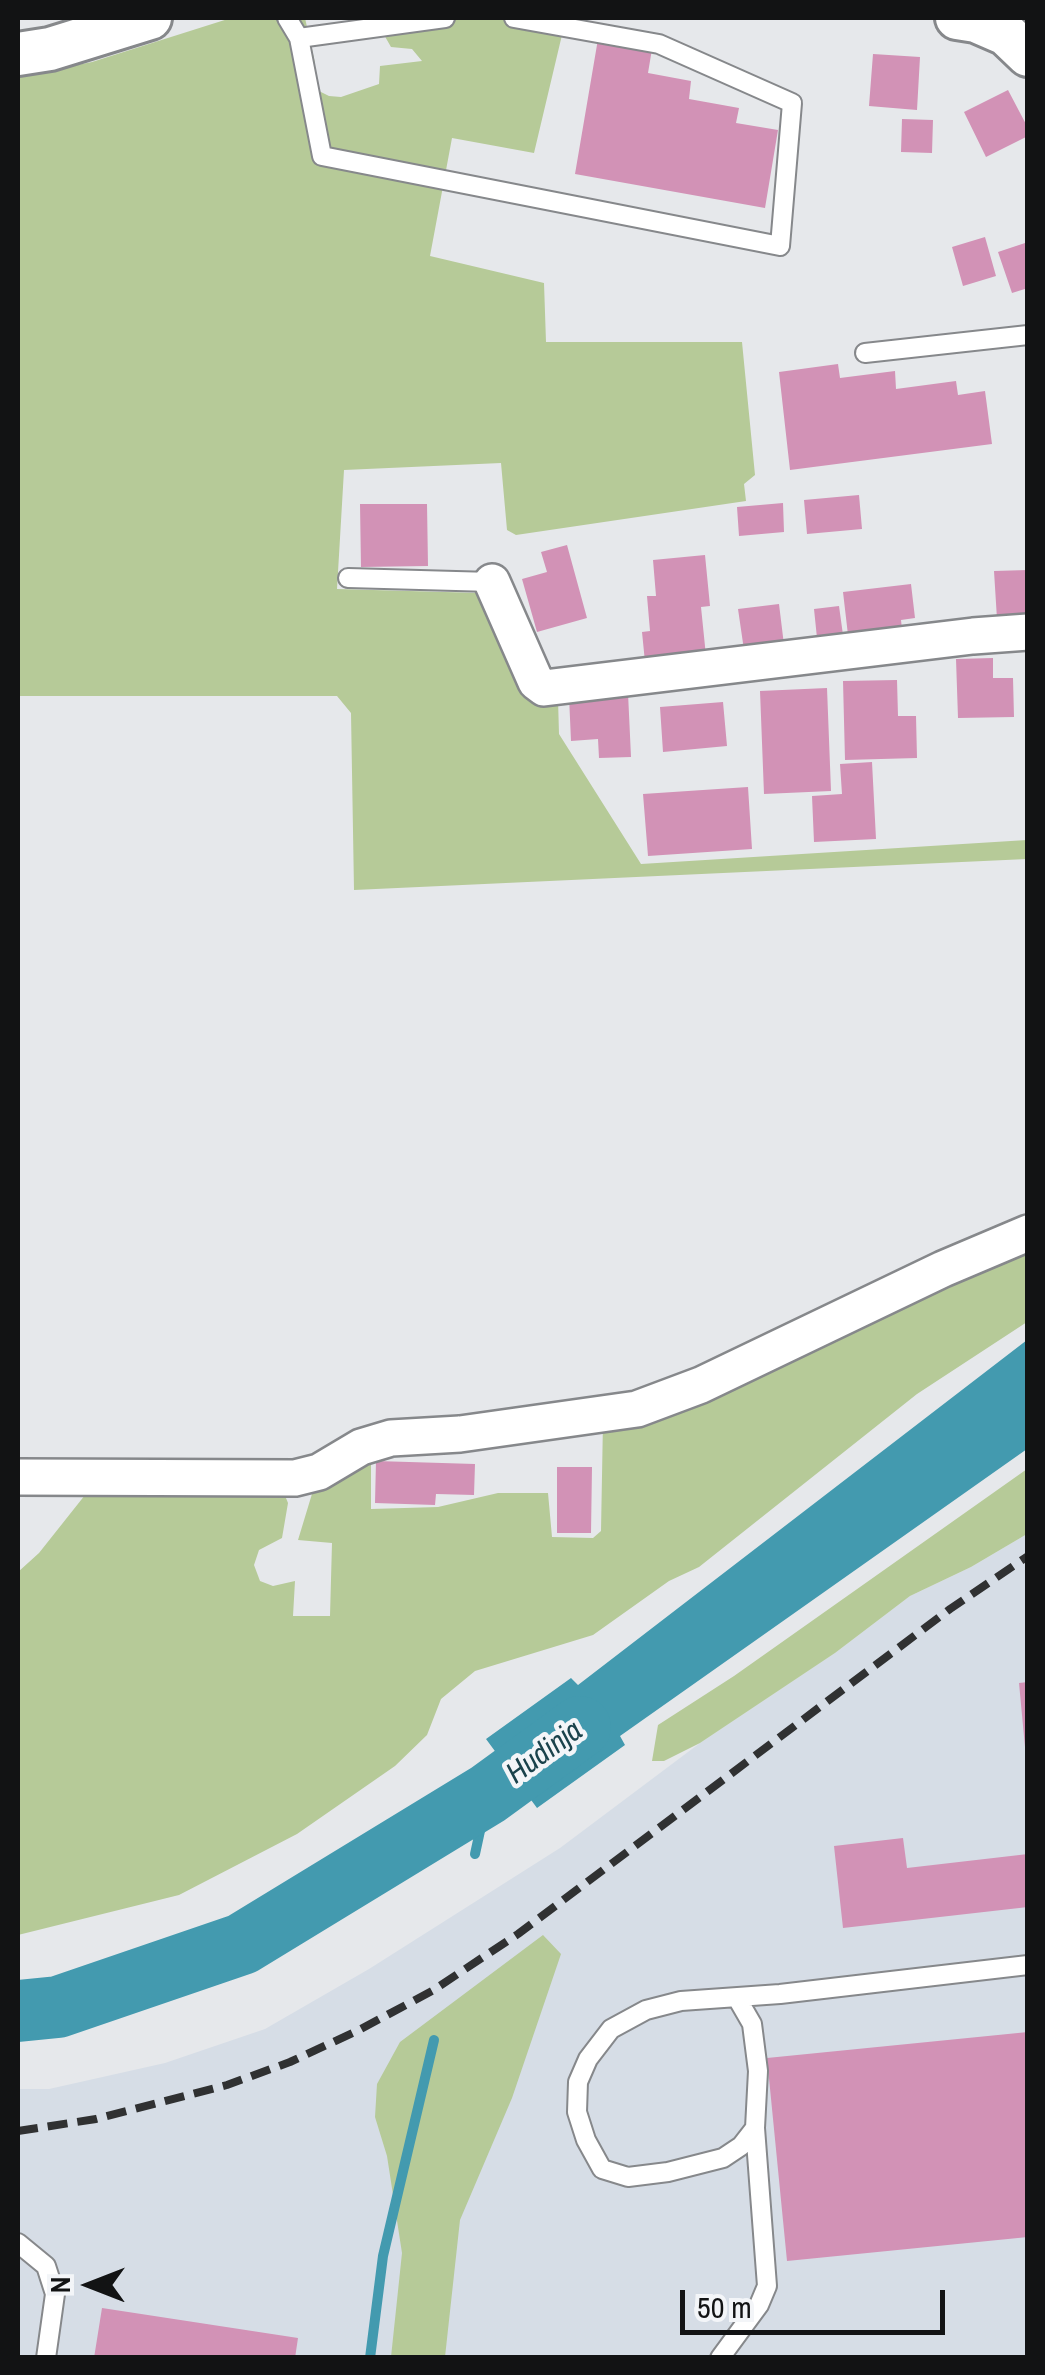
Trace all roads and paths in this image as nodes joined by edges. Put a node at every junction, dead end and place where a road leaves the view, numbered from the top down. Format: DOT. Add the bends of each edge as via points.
graph roads {
  1 [pos="150,18"];
  2 [pos="287,18"];
  3 [pos="446,18"];
  4 [pos="514,18"];
  5 [pos="957,18"];
  6 [pos="1019,36"];
  7 [pos="300,38"];
  8 [pos="18,54"];
  9 [pos="1028,335"];
  10 [pos="864,352"];
  11 [pos="348,578"];
  12 [pos="492,582"];
  13 [pos="1028,632"];
  14 [pos="1028,1232"];
  15 [pos="18,1477"];
  16 [pos="1028,1966"];
  17 [pos="738,1998"];
  18 [pos="755,2128"];
  19 [pos="18,2243"];
  20 [pos="46,2358"];
  21 [pos="720,2358"];
  1 -- 8 [label="street"];
  2 -- 7 [label="lane"];
  3 -- 7 [label="lane"];
  4 -- 7 [label="lane" via="659,44 792,104 780,246 322,156"];
  5 -- 6 [label="street"];
  9 -- 10 [label="lane"];
  11 -- 12 [label="lane"];
  12 -- 13 [label="street" via="544,688"];
  14 -- 15 [label="street" via="702,1385 637,1408 391,1438 295,1478"];
  16 -- 17 [label="lane"];
  17 -- 18 [label="lane" via="752,2024"];
  17 -- 18 [label="lane" via="682,2001 646,2010 612,2029 583,2070 577,2112 602,2168 628,2177 723,2158"];
  18 -- 21 [label="lane" via="767,2286"];
  19 -- 20 [label="lane" via="46,2266 54,2294"];
}
